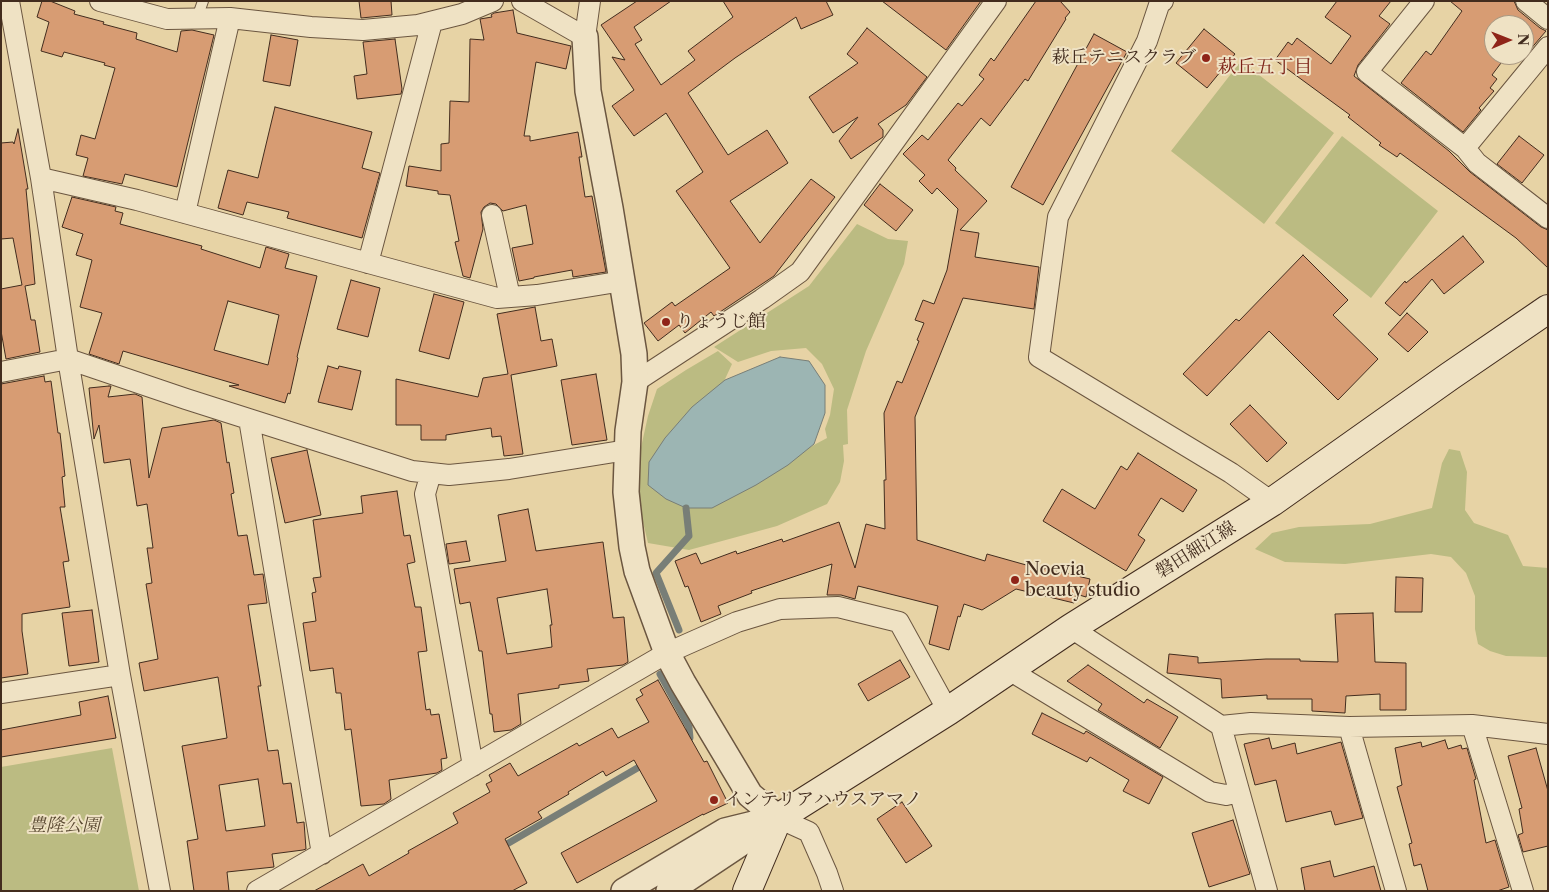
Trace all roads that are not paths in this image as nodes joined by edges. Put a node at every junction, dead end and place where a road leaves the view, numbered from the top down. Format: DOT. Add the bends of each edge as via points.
graph roads {
  1 [pos="9,1"];
  2 [pos="100,1"];
  3 [pos="492,1"];
  4 [pos="522,1"];
  5 [pos="590,1"];
  6 [pos="996,1"];
  7 [pos="1424,1"];
  8 [pos="1526,1"];
  9 [pos="1160,2"];
  10 [pos="200,10"];
  11 [pos="230,18"];
  12 [pos="1548,19"];
  13 [pos="432,22"];
  14 [pos="586,37"];
  15 [pos="1548,47"];
  16 [pos="1465,148"];
  17 [pos="41,178"];
  18 [pos="186,213"];
  19 [pos="492,215"];
  20 [pos="1548,218"];
  21 [pos="368,263"];
  22 [pos="623,281"];
  23 [pos="510,297"];
  24 [pos="1548,309"];
  25 [pos="68,359"];
  26 [pos="1,372"];
  27 [pos="635,382"];
  28 [pos="249,419"];
  29 [pos="627,450"];
  30 [pos="431,473"];
  31 [pos="1272,502"];
  32 [pos="1071,628"];
  33 [pos="667,653"];
  34 [pos="1009,670"];
  35 [pos="120,674"];
  36 [pos="1,693"];
  37 [pos="948,711"];
  38 [pos="1472,725"];
  39 [pos="1221,726"];
  40 [pos="1349,727"];
  41 [pos="1548,734"];
  42 [pos="473,766"];
  43 [pos="1239,792"];
  44 [pos="778,818"];
  45 [pos="322,854"];
  46 [pos="160,891"];
  47 [pos="257,891"];
  48 [pos="624,891"];
  49 [pos="669,891"];
  50 [pos="747,891"];
  51 [pos="833,891"];
  52 [pos="1267,891"];
  53 [pos="1396,891"];
  54 [pos="1523,891"];
  1 -- 17 [label="street"];
  2 -- 10 [label="street" via="167,19"];
  3 -- 13 [label="street"];
  4 -- 14 [label="street"];
  5 -- 14 [label="street"];
  6 -- 27 [label="street" via="800,272"];
  7 -- 16 [label="street" via="1367,72"];
  8 -- 12 [label="street"];
  9 -- 31 [label="street" via="1147,41 1058,217 1038,357 1231,473"];
  10 -- 11 [label="street"];
  11 -- 13 [label="street" via="363,30"];
  11 -- 18 [label="street"];
  13 -- 21 [label="street"];
  14 -- 22 [label="street" via="588,91"];
  15 -- 16 [label="street"];
  16 -- 20 [label="street" via="1477,163"];
  17 -- 18 [label="street"];
  17 -- 25 [label="street"];
  18 -- 21 [label="street"];
  19 -- 23 [label="street"];
  21 -- 23 [label="street" via="497,298"];
  22 -- 23 [label="street"];
  22 -- 27 [label="street"];
  24 -- 31 [label="main road, 磐田細江線"];
  25 -- 26 [label="street"];
  25 -- 28 [label="street"];
  25 -- 35 [label="street"];
  27 -- 29 [label="street"];
  28 -- 30 [label="street" via="412,471"];
  28 -- 45 [label="street"];
  29 -- 30 [label="street" via="509,469 449,475"];
  29 -- 33 [label="street" via="626,492 632,546 637,570"];
  30 -- 42 [label="street" via="424,494"];
  31 -- 32 [label="main road, 磐田細江線"];
  32 -- 34 [label="main road, 磐田細江線"];
  32 -- 39 [label="street"];
  33 -- 37 [label="street" via="736,622 780,609 838,608 899,622"];
  33 -- 42 [label="street"];
  33 -- 44 [label="street" via="750,795"];
  34 -- 37 [label="main road, 磐田細江線"];
  34 -- 43 [label="street" via="1210,792 1226,795"];
  35 -- 36 [label="street"];
  35 -- 46 [label="street"];
  37 -- 44 [label="main road, 磐田細江線"];
  38 -- 40 [label="street"];
  38 -- 41 [label="street"];
  38 -- 54 [label="street"];
  39 -- 40 [label="street" via="1251,723"];
  39 -- 43 [label="street"];
  40 -- 53 [label="street"];
  42 -- 45 [label="street"];
  43 -- 52 [label="street"];
  44 -- 48 [label="street" via="725,831"];
  44 -- 49 [label="street"];
  44 -- 50 [label="main road"];
  44 -- 51 [label="street" via="809,832"];
  45 -- 47 [label="street"];
}
